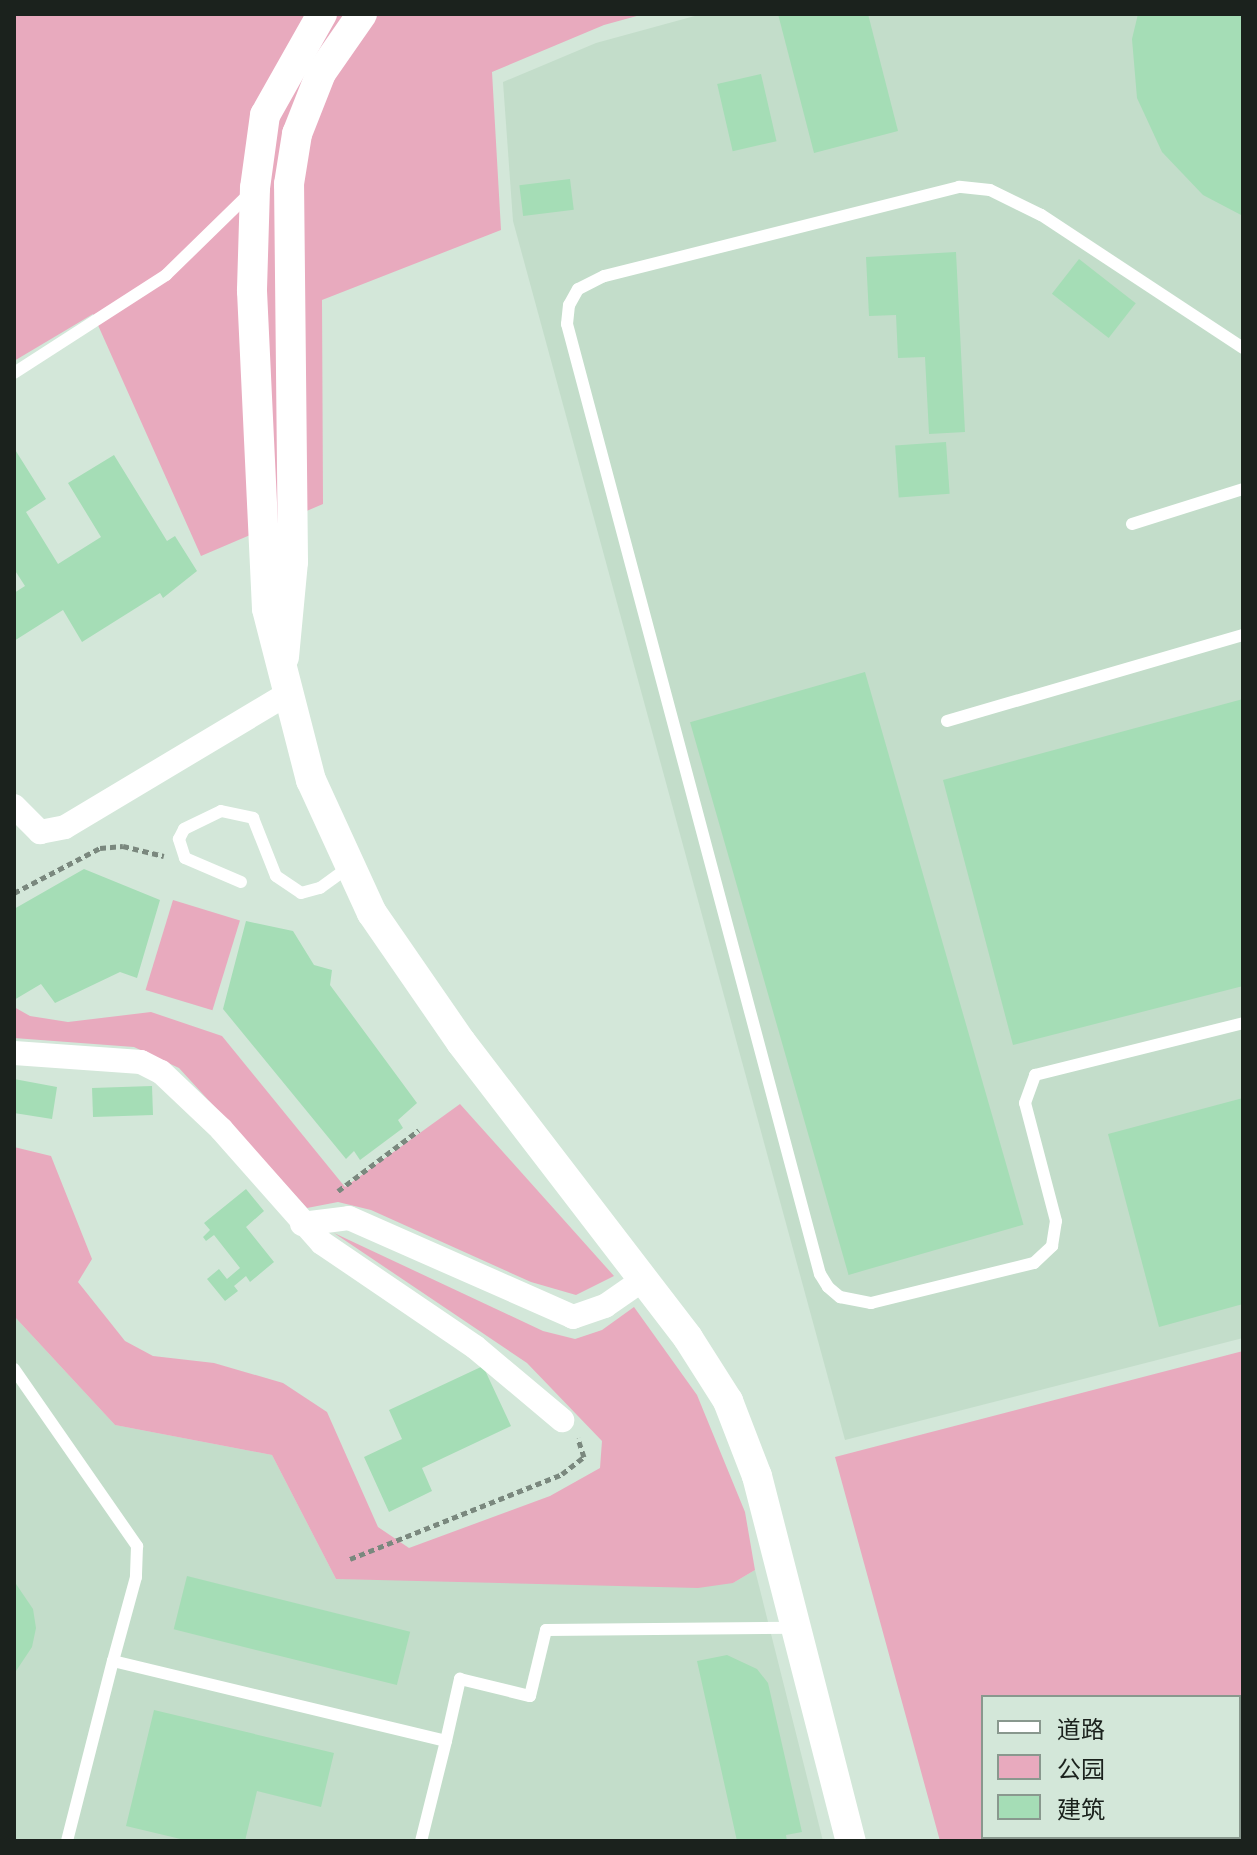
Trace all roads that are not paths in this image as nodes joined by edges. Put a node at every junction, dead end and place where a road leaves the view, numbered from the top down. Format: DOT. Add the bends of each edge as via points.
graph roads {
  1 [pos="322,14"];
  2 [pos="362,14"];
  3 [pos="297,134"];
  4 [pos="255,188"];
  5 [pos="1243,348"];
  6 [pos="14,373"];
  7 [pos="1243,489"];
  8 [pos="1132,524"];
  9 [pos="1243,635"];
  10 [pos="283,658"];
  11 [pos="289,693"];
  12 [pos="947,721"];
  13 [pos="14,806"];
  14 [pos="349,867"];
  15 [pos="241,882"];
  16 [pos="1243,1023"];
  17 [pos="14,1053"];
  18 [pos="300,1222"];
  19 [pos="644,1279"];
  20 [pos="14,1369"];
  21 [pos="562,1420"];
  22 [pos="796,1628"];
  23 [pos="113,1661"];
  24 [pos="446,1741"];
  25 [pos="67,1841"];
  26 [pos="421,1841"];
  27 [pos="851,1841"];
  1 -- 4 [label="street" via="265,115"];
  2 -- 3 [label="street" via="321,73"];
  3 -- 4 [label="street" via="273,173"];
  3 -- 10 [label="street" via="286,221 293,562"];
  4 -- 6 [label="lane" via="166,275"];
  4 -- 10 [label="street" via="252,291 263,568 267,609"];
  5 -- 16 [label="lane" via="1041,215 990,190 959,187 604,276 578,289 567,324 815,1259 828,1287 840,1297 871,1303 1034,1263 1052,1246 1056,1221 1025,1103 1035,1075"];
  7 -- 8 [label="lane"];
  9 -- 12 [label="lane"];
  10 -- 11 [label="street"];
  11 -- 13 [label="street" via="65,827 40,832"];
  11 -- 14 [label="street" via="311,780"];
  14 -- 15 [label="lane" via="313,892 287,887 276,876 253,818 230,811 202,816 184,829 179,851 196,864"];
  14 -- 19 [label="street" via="372,913 427,995"];
  17 -- 18 [label="street" via="141,1062 161,1072 221,1129"];
  18 -- 19 [label="street" via="349,1218 573,1317 605,1306"];
  18 -- 21 [label="street" via="322,1243 475,1347"];
  19 -- 22 [label="street" via="728,1401 757,1476"];
  20 -- 23 [label="lane" via="137,1546 136,1577"];
  22 -- 24 [label="lane" via="546,1630 530,1696 460,1679"];
  22 -- 27 [label="street"];
  23 -- 24 [label="lane"];
  23 -- 25 [label="lane"];
  24 -- 26 [label="lane"];
}
